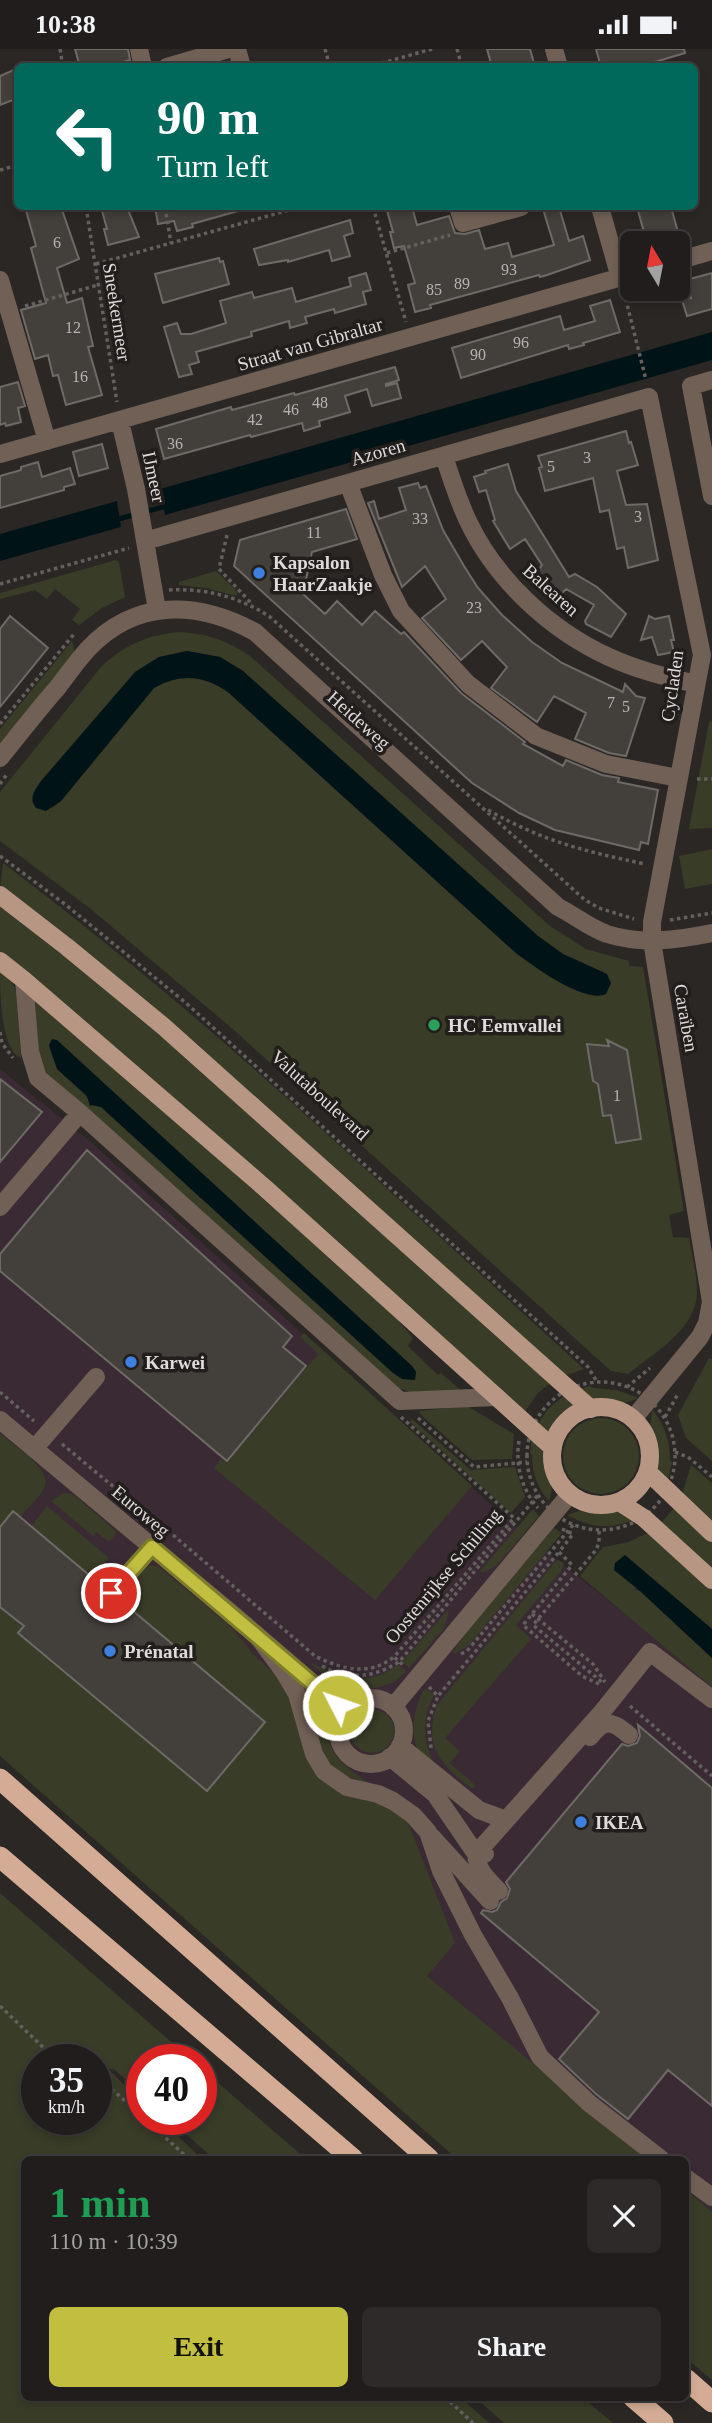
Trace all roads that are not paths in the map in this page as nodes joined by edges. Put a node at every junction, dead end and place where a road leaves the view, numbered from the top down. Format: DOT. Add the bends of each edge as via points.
graph roads {
  1 [pos="228,49"];
  2 [pos="181,63"];
  3 [pos="495,210"];
  4 [pos="601,210"];
  5 [pos="461,215"];
  6 [pos="712,251"];
  7 [pos="690,257"];
  8 [pos="620,260"];
  9 [pos="620,278"];
  10 [pos="0,280"];
  11 [pos="7,331"];
  12 [pos="712,380"];
  13 [pos="648,391"];
  14 [pos="120,421"];
  15 [pos="47,441"];
  16 [pos="0,454"];
  17 [pos="444,456"];
  18 [pos="348,483"];
  19 [pos="712,496"];
  20 [pos="144,533"];
  21 [pos="157,610"];
  22 [pos="696,684"];
  23 [pos="5,764"];
  24 [pos="678,778"];
  25 [pos="0,895"];
  26 [pos="712,933"];
  27 [pos="652,941"];
  28 [pos="0,961"];
  29 [pos="24,980"];
  30 [pos="80,1113"];
  31 [pos="0,1207"];
  32 [pos="711,1310"];
  33 [pos="96,1377"];
  34 [pos="497,1397"];
  35 [pos="591,1409"];
  36 [pos="633,1419"];
  37 [pos="0,1420"];
  38 [pos="553,1448"];
  39 [pos="34,1449"];
  40 [pos="648,1472"];
  41 [pos="570,1494"];
  42 [pos="619,1502"];
  43 [pos="712,1533"];
  44 [pos="152,1547"];
  45 [pos="712,1580"];
  46 [pos="111,1593"];
  47 [pos="256,1634"];
  48 [pos="712,1699"];
  49 [pos="393,1707"];
  50 [pos="345,1711"];
  51 [pos="602,1712"];
  52 [pos="395,1751"];
  53 [pos="366,1763"];
  54 [pos="0,1779"];
  55 [pos="433,1782"];
  56 [pos="407,1810"];
  57 [pos="507,1828"];
  58 [pos="428,1832"];
  59 [pos="484,1854"];
  60 [pos="0,1857"];
  61 [pos="349,2156"];
  62 [pos="426,2156"];
  63 [pos="657,2156"];
  64 [pos="689,2180"];
  65 [pos="712,2197"];
  66 [pos="689,2382"];
  67 [pos="638,2401"];
  68 [pos="712,2402"];
  69 [pos="663,2423"];
  1 -- 2 [label="street"];
  3 -- 5 [label="street"];
  4 -- 8 [label="street"];
  6 -- 7 [label="street"];
  9 -- 14 [label="street, Straat van Gibraltar"];
  10 -- 11 [label="street" via="9,310"];
  11 -- 15 [label="street"];
  12 -- 19 [label="street" via="691,386"];
  13 -- 17 [label="street, Azoren"];
  13 -- 22 [label="street, Cycladen" via="702,655"];
  14 -- 15 [label="street, Straat van Gibraltar"];
  14 -- 20 [label="street, IJmeer"];
  15 -- 16 [label="street, Straat van Gibraltar"];
  17 -- 18 [label="street, Azoren"];
  17 -- 22 [label="street, Balearen" via="469,522 517,591 559,629 608,657"];
  18 -- 20 [label="street, Azoren" via="232,516"];
  18 -- 24 [label="street" via="401,611 468,684 536,736 606,764"];
  20 -- 21 [label="street"];
  21 -- 23 [label="street, Heideweg" via="112,629 89,649"];
  21 -- 27 [label="street, Heideweg" via="210,613 255,632 558,907 604,933"];
  22 -- 24 [label="street, Cycladen"];
  24 -- 27 [label="street, Cycladen"];
  25 -- 35 [label="main road" via="163,1026"];
  26 -- 27 [label="street, Heideweg"];
  27 -- 32 [label="street, Caraïben"];
  28 -- 29 [label="main road"];
  29 -- 30 [label="street" via="30,1052 38,1078"];
  29 -- 34 [label="main road"];
  30 -- 31 [label="street"];
  30 -- 34 [label="street" via="400,1401"];
  32 -- 36 [label="street, Caraïben" via="701,1337"];
  33 -- 39 [label="street"];
  34 -- 38 [label="main road"];
  35 -- 36 [label="main road" via="611,1408"];
  35 -- 38 [label="main road" via="565,1423"];
  36 -- 40 [label="main road" via="648,1440"];
  37 -- 39 [label="street, Euroweg"];
  38 -- 41 [label="main road" via="555,1472"];
  39 -- 44 [label="street, Euroweg"];
  40 -- 42 [label="main road" via="639,1487"];
  40 -- 43 [label="main road"];
  41 -- 42 [label="main road" via="593,1505"];
  41 -- 49 [label="street"];
  42 -- 45 [label="main road" via="644,1518"];
  44 -- 46 [label="street"];
  44 -- 47 [label="street, Euroweg"];
  47 -- 50 [label="street, Euroweg"];
  47 -- 56 [label="street, Euroweg" via="298,1694 314,1754 324,1771 347,1787 378,1794"];
  48 -- 51 [label="street" via="650,1652 612,1691"];
  49 -- 50 [label="street" via="368,1698"];
  49 -- 52 [label="street" via="404,1730"];
  50 -- 53 [label="street" via="338,1727 341,1743 351,1757"];
  51 -- 57 [label="street"];
  51 -- 57 [label="street" via="613,1714 631,1732 607,1723 598,1727"];
  52 -- 53 [label="street" via="383,1761"];
  52 -- 55 [label="street"];
  53 -- 56 [label="street"];
  54 -- 62 [label="highway"];
  55 -- 57 [label="street"];
  55 -- 59 [label="street"];
  56 -- 58 [label="street"];
  57 -- 59 [label="street"];
  58 -- 59 [label="street" via="499,1892 477,1863"];
  58 -- 63 [label="street" via="441,1871 540,2057"];
  60 -- 61 [label="highway"];
  64 -- 65 [label="street"];
  66 -- 68 [label="highway"];
  67 -- 69 [label="highway"];
}
